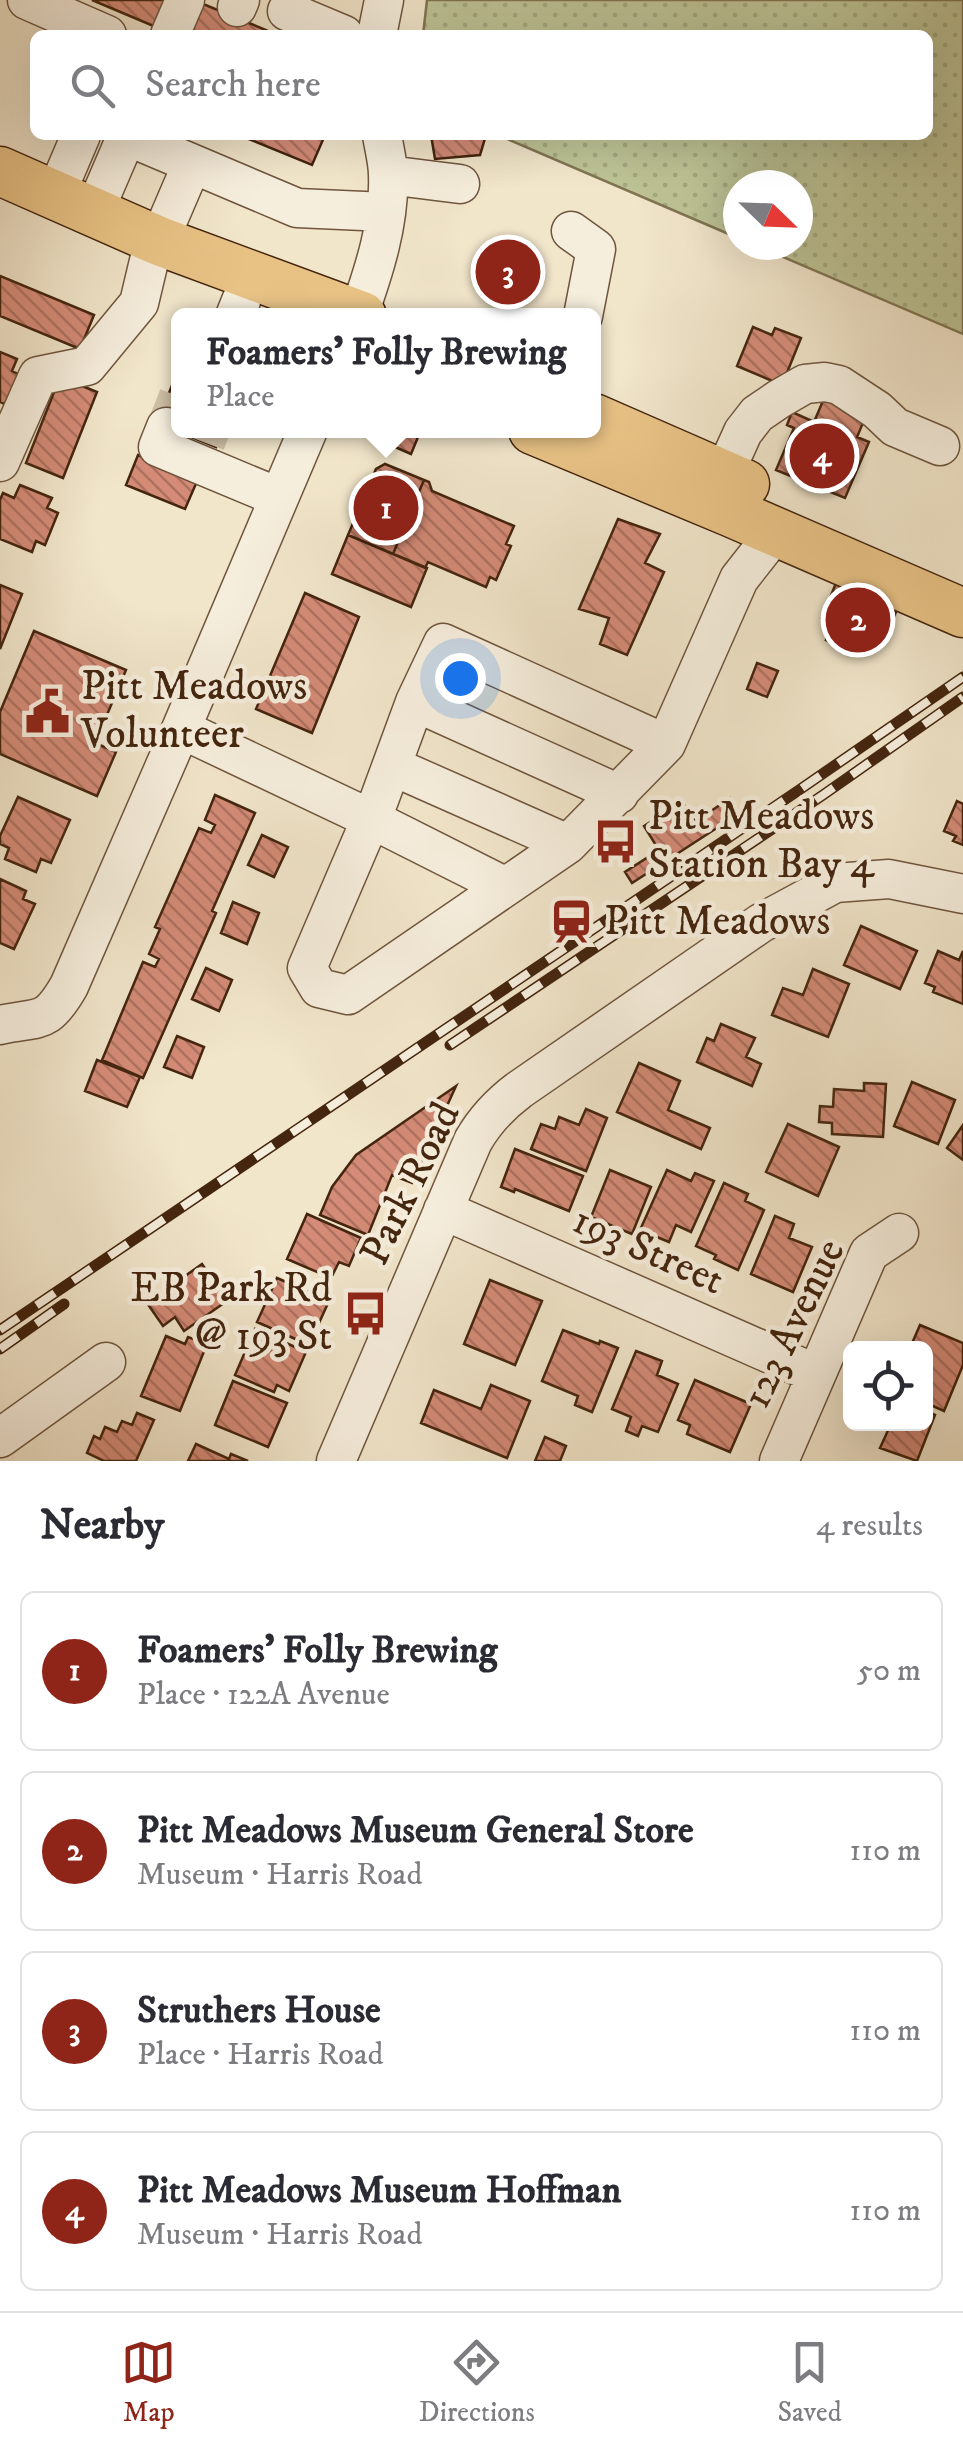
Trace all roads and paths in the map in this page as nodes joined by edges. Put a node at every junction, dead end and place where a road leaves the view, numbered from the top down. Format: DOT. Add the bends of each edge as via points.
graph roads {
  1 [pos="27,0"];
  2 [pos="184,0"];
  3 [pos="384,0"];
  4 [pos="287,11"];
  5 [pos="96,30"];
  6 [pos="172,30"];
  7 [pos="332,30"];
  8 [pos="379,30"];
  9 [pos="80,140"];
  10 [pos="124,140"];
  11 [pos="136,140"];
  12 [pos="382,140"];
  13 [pos="192,164"];
  14 [pos="0,172"];
  15 [pos="460,184"];
  16 [pos="387,193"];
  17 [pos="0,197"];
  18 [pos="74,204"];
  19 [pos="571,231"];
  20 [pos="154,251"];
  21 [pos="243,308"];
  22 [pos="337,308"];
  23 [pos="361,308"];
  24 [pos="585,308"];
  25 [pos="601,421"];
  26 [pos="304,438"];
  27 [pos="551,438"];
  28 [pos="187,445"];
  29 [pos="940,446"];
  30 [pos="0,462"];
  31 [pos="724,474"];
  32 [pos="278,497"];
  33 [pos="759,526"];
  34 [pos="963,581"];
  35 [pos="963,614"];
  36 [pos="415,702"];
  37 [pos="181,730"];
  38 [pos="666,744"];
  39 [pos="392,766"];
  40 [pos="619,794"];
  41 [pos="371,820"];
  42 [pos="568,844"];
  43 [pos="504,886"];
  44 [pos="963,894"];
  45 [pos="13,1018"];
  46 [pos="443,1210"];
  47 [pos="899,1233"];
  48 [pos="106,1362"];
  49 [pos="816,1374"];
  50 [pos="0,1438"];
  51 [pos="336,1461"];
  52 [pos="778,1461"];
  1 -- 5 [label="street"];
  2 -- 6 [label="street"];
  3 -- 8 [label="street"];
  4 -- 7 [label="street"];
  9 -- 18 [label="street"];
  10 -- 18 [label="street"];
  11 -- 13 [label="street"];
  12 -- 16 [label="street"];
  13 -- 16 [label="street" via="297,208"];
  13 -- 20 [label="street"];
  14 -- 18 [label="main road"];
  15 -- 16 [label="street"];
  16 -- 23 [label="street"];
  17 -- 20 [label="main road"];
  18 -- 20 [label="main road"];
  19 -- 24 [label="street" via="596,249"];
  20 -- 21 [label="main road"];
  20 -- 22 [label="main road"];
  20 -- 30 [label="street" via="139,302 87,366 38,376"];
  25 -- 31 [label="main road"];
  26 -- 32 [label="street"];
  27 -- 33 [label="main road"];
  28 -- 32 [label="street"];
  29 -- 31 [label="street" via="895,427 839,385 806,384 757,414"];
  31 -- 34 [label="main road"];
  32 -- 37 [label="street"];
  33 -- 35 [label="main road"];
  33 -- 38 [label="street"];
  36 -- 38 [label="street" via="443,644"];
  36 -- 39 [label="street"];
  36 -- 40 [label="street"];
  37 -- 41 [label="street"];
  37 -- 45 [label="street" via="56,1007"];
  38 -- 40 [label="street"];
  39 -- 41 [label="street"];
  39 -- 42 [label="street"];
  40 -- 42 [label="street"];
  41 -- 43 [label="street"];
  41 -- 43 [label="street" via="307,968 320,988 348,995"];
  42 -- 43 [label="street"];
  44 -- 46 [label="street, Park Road" via="889,878 834,882 761,923 498,1107 481,1126"];
  46 -- 49 [label="street, 193 Street"];
  46 -- 51 [label="street, Park Road"];
  47 -- 49 [label="street, 123 Avenue" via="868,1253"];
  48 -- 50 [label="street"];
  49 -- 52 [label="street, 123 Avenue"];
}
